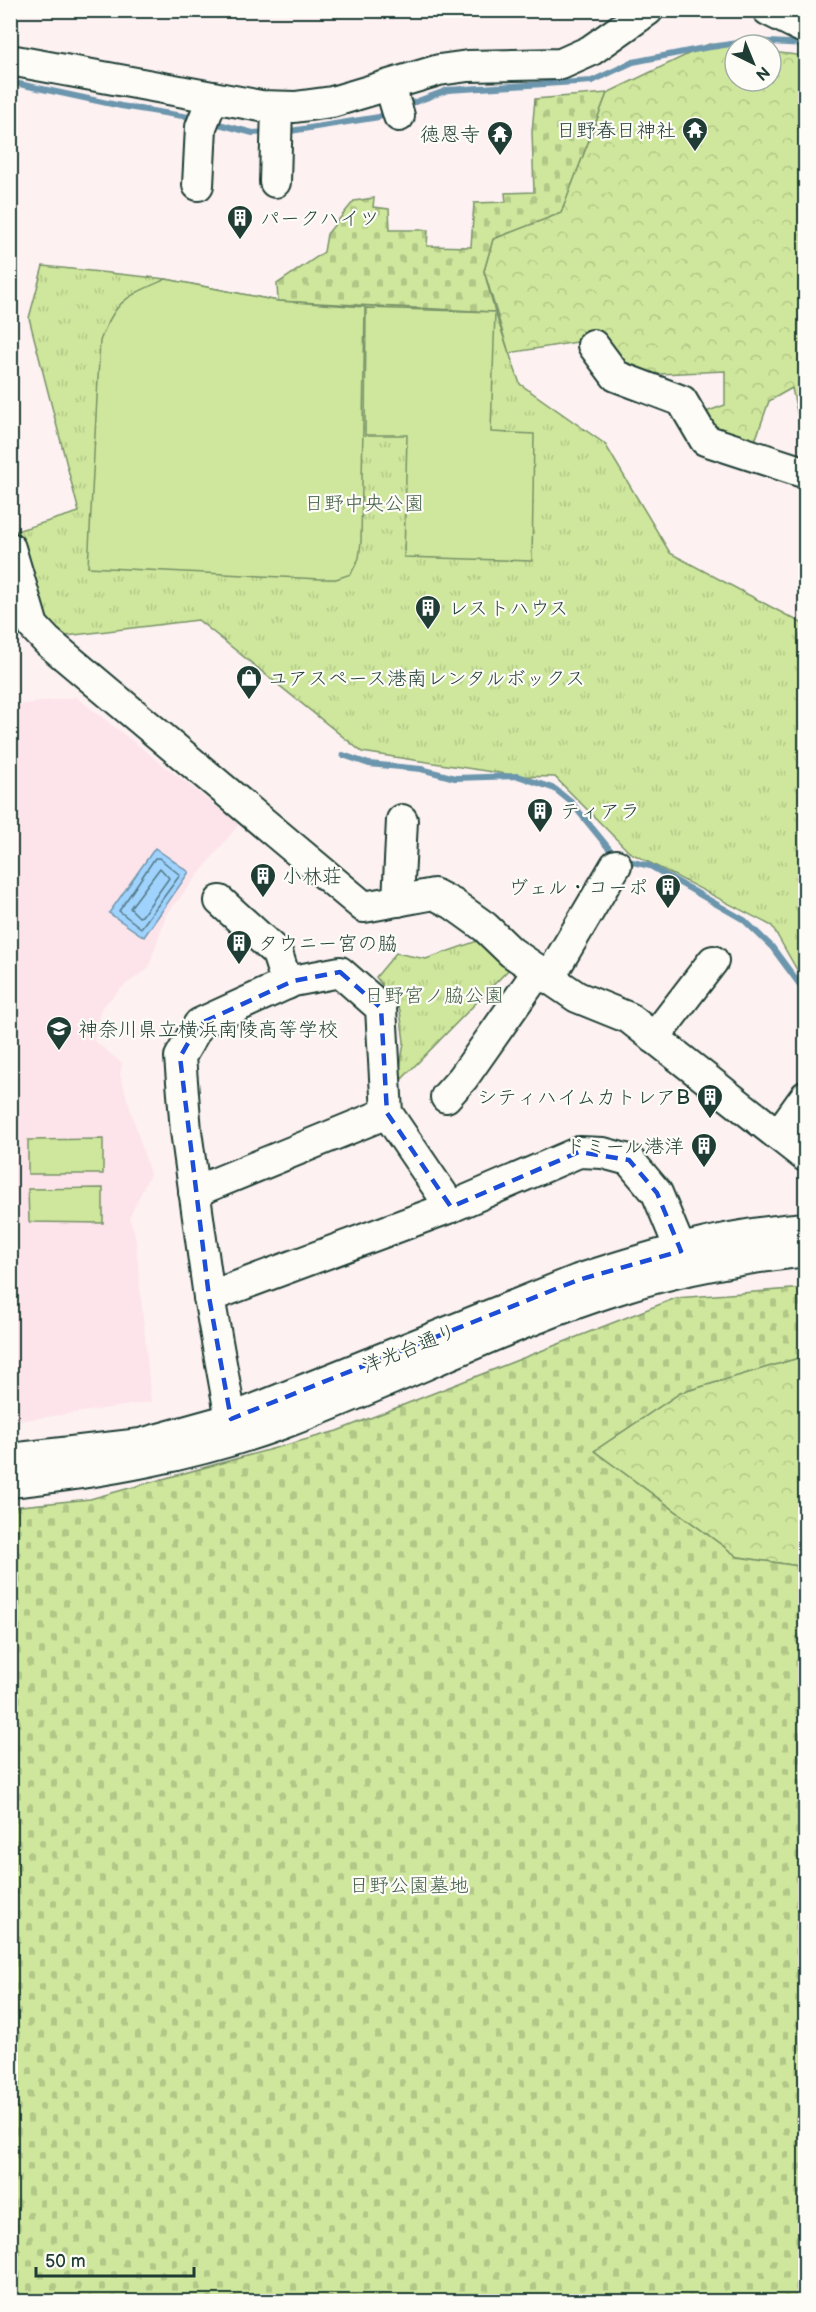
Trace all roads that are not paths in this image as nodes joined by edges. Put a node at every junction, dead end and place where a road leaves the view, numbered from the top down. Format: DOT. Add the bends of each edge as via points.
graph roads {
  1 [pos="648,10"];
  2 [pos="768,10"];
  3 [pos="806,29"];
  4 [pos="10,60"];
  5 [pos="208,111"];
  6 [pos="277,121"];
  7 [pos="275,182"];
  8 [pos="198,185"];
  9 [pos="593,345"];
  10 [pos="806,473"];
  11 [pos="10,548"];
  12 [pos="17,603"];
  13 [pos="402,820"];
  14 [pos="616,865"];
  15 [pos="220,901"];
  16 [pos="398,901"];
  17 [pos="713,961"];
  18 [pos="544,974"];
  19 [pos="287,984"];
  20 [pos="654,1038"];
  21 [pos="806,1096"];
  22 [pos="446,1097"];
  23 [pos="387,1113"];
  24 [pos="778,1135"];
  25 [pos="806,1157"];
  26 [pos="195,1192"];
  27 [pos="450,1207"];
  28 [pos="806,1228"];
  29 [pos="681,1251"];
  30 [pos="806,1251"];
  31 [pos="208,1297"];
  32 [pos="231,1419"];
  33 [pos="10,1459"];
  34 [pos="10,1482"];
  1 -- 6 [label="street" via="590,51 541,75 439,70 394,100 332,102"];
  2 -- 3 [label="street"];
  4 -- 5 [label="street"];
  5 -- 6 [label="street"];
  5 -- 8 [label="street"];
  6 -- 7 [label="street"];
  9 -- 10 [label="street" via="616,376 682,401 705,440"];
  11 -- 12 [label="street"];
  12 -- 16 [label="street" via="47,641 364,906"];
  13 -- 16 [label="street"];
  14 -- 18 [label="street"];
  15 -- 19 [label="street" via="277,953"];
  16 -- 18 [label="street" via="434,894 485,927 511,952"];
  17 -- 20 [label="street"];
  18 -- 20 [label="street" via="577,997 629,1018"];
  18 -- 22 [label="street"];
  19 -- 23 [label="street" via="340,972 381,1008"];
  19 -- 26 [label="street" via="199,1024 180,1057"];
  20 -- 24 [label="street"];
  21 -- 24 [label="street"];
  23 -- 26 [label="street"];
  23 -- 27 [label="street"];
  24 -- 25 [label="street"];
  26 -- 31 [label="street"];
  27 -- 29 [label="street" via="556,1160 579,1152 603,1153 629,1160 644,1175 657,1193"];
  27 -- 31 [label="street"];
  28 -- 29 [label="street, 洋光台通り" via="725,1239"];
  29 -- 32 [label="street, 洋光台通り" via="578,1280"];
  30 -- 34 [label="street, 洋光台通り" via="757,1257 628,1286 551,1312 281,1424 234,1439 153,1462"];
  31 -- 32 [label="street"];
  32 -- 33 [label="street, 洋光台通り" via="141,1444"];
}
